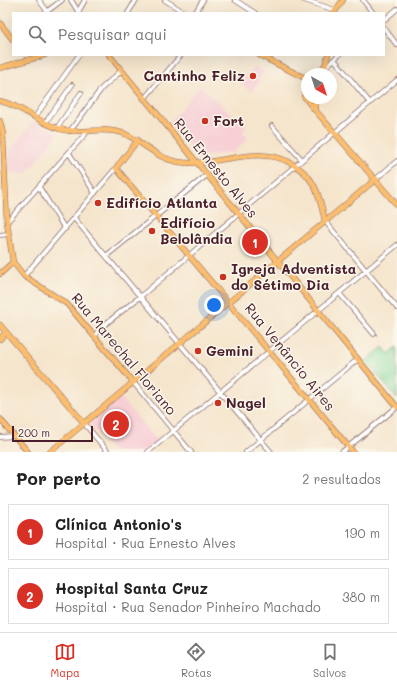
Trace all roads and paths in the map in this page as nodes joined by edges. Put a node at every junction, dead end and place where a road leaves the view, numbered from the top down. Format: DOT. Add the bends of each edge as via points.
graph roads {
  1 [pos="39,0"];
  2 [pos="62,0"];
  3 [pos="72,0"];
  4 [pos="85,0"];
  5 [pos="136,0"];
  6 [pos="165,0"];
  7 [pos="203,0"];
  8 [pos="235,0"];
  9 [pos="304,0"];
  10 [pos="343,0"];
  11 [pos="363,0"];
  12 [pos="397,9"];
  13 [pos="335,11"];
  14 [pos="46,12"];
  15 [pos="79,12"];
  16 [pos="129,12"];
  17 [pos="183,12"];
  18 [pos="196,12"];
  19 [pos="254,12"];
  20 [pos="371,12"];
  21 [pos="385,19"];
  22 [pos="0,23"];
  23 [pos="385,29"];
  24 [pos="12,38"];
  25 [pos="397,45"];
  26 [pos="35,56"];
  27 [pos="78,56"];
  28 [pos="110,56"];
  29 [pos="180,56"];
  30 [pos="261,56"];
  31 [pos="25,57"];
  32 [pos="330,57"];
  33 [pos="0,68"];
  34 [pos="325,68"];
  35 [pos="121,71"];
  36 [pos="301,75"];
  37 [pos="397,80"];
  38 [pos="72,85"];
  39 [pos="81,93"];
  40 [pos="144,99"];
  41 [pos="0,101"];
  42 [pos="370,103"];
  43 [pos="311,104"];
  44 [pos="315,104"];
  45 [pos="317,111"];
  46 [pos="35,117"];
  47 [pos="0,121"];
  48 [pos="46,123"];
  49 [pos="272,126"];
  50 [pos="57,128"];
  51 [pos="70,131"];
  52 [pos="88,131"];
  53 [pos="335,131"];
  54 [pos="138,140"];
  55 [pos="69,153"];
  56 [pos="302,160"];
  57 [pos="397,161"];
  58 [pos="196,162"];
  59 [pos="296,166"];
  60 [pos="116,168"];
  61 [pos="207,175"];
  62 [pos="376,178"];
  63 [pos="39,188"];
  64 [pos="95,193"];
  65 [pos="397,205"];
  66 [pos="238,214"];
  67 [pos="156,217"];
  68 [pos="74,218"];
  69 [pos="325,221"];
  70 [pos="7,222"];
  71 [pos="65,228"];
  72 [pos="8,234"];
  73 [pos="0,235"];
  74 [pos="397,245"];
  75 [pos="190,255"];
  76 [pos="106,256"];
  77 [pos="278,261"];
  78 [pos="13,262"];
  79 [pos="366,271"];
  80 [pos="0,274"];
  81 [pos="24,276"];
  82 [pos="339,293"];
  83 [pos="141,296"];
  84 [pos="229,302"];
  85 [pos="397,308"];
  86 [pos="319,310"];
  87 [pos="0,325"];
  88 [pos="99,329"];
  89 [pos="6,332"];
  90 [pos="90,332"];
  91 [pos="374,334"];
  92 [pos="95,337"];
  93 [pos="0,339"];
  94 [pos="180,343"];
  95 [pos="270,350"];
  96 [pos="358,359"];
  97 [pos="133,382"];
  98 [pos="221,392"];
  99 [pos="310,400"];
  100 [pos="397,407"];
  101 [pos="0,419"];
  102 [pos="84,424"];
  103 [pos="174,431"];
  104 [pos="14,436"];
  105 [pos="0,437"];
  106 [pos="261,440"];
  107 [pos="349,447"];
  108 [pos="28,452"];
  109 [pos="50,452"];
  110 [pos="108,452"];
  111 [pos="148,452"];
  112 [pos="191,452"];
  113 [pos="246,452"];
  114 [pos="271,452"];
  115 [pos="342,452"];
  116 [pos="353,452"];
  1 -- 14 [label="street"];
  2 -- 14 [label="street"];
  3 -- 15 [label="street"];
  4 -- 15 [label="street"];
  5 -- 16 [label="street"];
  6 -- 17 [label="street"];
  7 -- 18 [label="street"];
  8 -- 19 [label="street"];
  9 -- 13 [label="street"];
  10 -- 13 [label="main road"];
  11 -- 20 [label="street"];
  12 -- 21 [label="street"];
  22 -- 24 [label="main road"];
  23 -- 25 [label="street"];
  26 -- 31 [label="main road"];
  27 -- 46 [label="street"];
  28 -- 35 [label="main road, Rua Ernesto Alves"];
  29 -- 40 [label="street"];
  30 -- 36 [label="main road"];
  31 -- 33 [label="main road"];
  32 -- 34 [label="main road"];
  32 -- 42 [label="street"];
  35 -- 40 [label="main road, Rua Ernesto Alves"];
  35 -- 51 [label="street" via="102,88"];
  37 -- 42 [label="street"];
  38 -- 48 [label="street"];
  39 -- 50 [label="street"];
  40 -- 58 [label="main road, Rua Ernesto Alves"];
  41 -- 46 [label="main road" via="15,104"];
  42 -- 53 [label="street"];
  43 -- 45 [label="main road"];
  44 -- 45 [label="main road"];
  45 -- 53 [label="main road"];
  46 -- 48 [label="main road"];
  47 -- 70 [label="main road, Rua Marechal Floriano" via="3,134"];
  48 -- 50 [label="main road"];
  49 -- 56 [label="street"];
  50 -- 51 [label="main road"];
  51 -- 52 [label="main road"];
  52 -- 54 [label="main road" via="114,131"];
  52 -- 55 [label="street"];
  53 -- 56 [label="street"];
  53 -- 62 [label="main road"];
  54 -- 58 [label="main road" via="171,161"];
  54 -- 60 [label="main road"];
  55 -- 63 [label="street"];
  55 -- 64 [label="street"];
  56 -- 59 [label="street"];
  57 -- 62 [label="street"];
  58 -- 59 [label="main road" via="264,155 282,158"];
  58 -- 61 [label="main road, Rua Ernesto Alves"];
  59 -- 66 [label="street"];
  59 -- 69 [label="main road" via="316,188"];
  60 -- 64 [label="street"];
  60 -- 67 [label="main road, Rua Venâncio Aires"];
  61 -- 66 [label="main road, Rua Ernesto Alves"];
  61 -- 67 [label="street"];
  62 -- 65 [label="main road"];
  62 -- 69 [label="main road"];
  63 -- 70 [label="street"];
  63 -- 71 [label="street"];
  64 -- 68 [label="street"];
  66 -- 75 [label="street"];
  66 -- 77 [label="main road, Rua Ernesto Alves"];
  67 -- 75 [label="main road, Rua Venâncio Aires"];
  67 -- 76 [label="street"];
  68 -- 71 [label="street"];
  68 -- 76 [label="street"];
  69 -- 77 [label="main road"];
  69 -- 79 [label="street"];
  70 -- 72 [label="main road, Rua Marechal Floriano"];
  71 -- 81 [label="street"];
  72 -- 73 [label="street"];
  72 -- 78 [label="main road, Rua Marechal Floriano"];
  74 -- 79 [label="street"];
  75 -- 83 [label="street"];
  75 -- 84 [label="main road, Rua Venâncio Aires"];
  76 -- 83 [label="street"];
  77 -- 84 [label="main road"];
  77 -- 86 [label="main road, Rua Ernesto Alves"];
  78 -- 80 [label="main road"];
  78 -- 81 [label="main road, Rua Marechal Floriano"];
  79 -- 82 [label="street"];
  79 -- 85 [label="street"];
  81 -- 90 [label="main road, Rua Marechal Floriano" via="62,299"];
  82 -- 86 [label="street"];
  82 -- 91 [label="street"];
  83 -- 88 [label="street"];
  83 -- 94 [label="street"];
  84 -- 94 [label="main road"];
  84 -- 95 [label="main road, Rua Venâncio Aires"];
  86 -- 95 [label="street"];
  86 -- 96 [label="main road, Rua Ernesto Alves"];
  87 -- 89 [label="main road"];
  88 -- 90 [label="street"];
  88 -- 92 [label="street"];
  89 -- 93 [label="main road"];
  89 -- 102 [label="main road"];
  90 -- 92 [label="main road, Rua Marechal Floriano"];
  92 -- 97 [label="main road, Rua Marechal Floriano"];
  94 -- 97 [label="main road"];
  94 -- 98 [label="street"];
  95 -- 98 [label="street"];
  95 -- 99 [label="main road, Rua Venâncio Aires"];
  96 -- 99 [label="street"];
  96 -- 100 [label="main road, Rua Ernesto Alves"];
  97 -- 102 [label="main road"];
  97 -- 103 [label="street, Rua Marechal Floriano"];
  98 -- 103 [label="street"];
  98 -- 106 [label="street"];
  99 -- 106 [label="street"];
  99 -- 107 [label="main road, Rua Venâncio Aires"];
  100 -- 107 [label="street"];
  101 -- 104 [label="main road"];
  102 -- 109 [label="main road"];
  102 -- 110 [label="street"];
  103 -- 111 [label="street"];
  103 -- 112 [label="street, Rua Marechal Floriano"];
  104 -- 105 [label="street"];
  104 -- 108 [label="main road"];
  106 -- 113 [label="street"];
  106 -- 114 [label="street"];
  107 -- 115 [label="street"];
  107 -- 116 [label="main road, Rua Venâncio Aires"];
}
